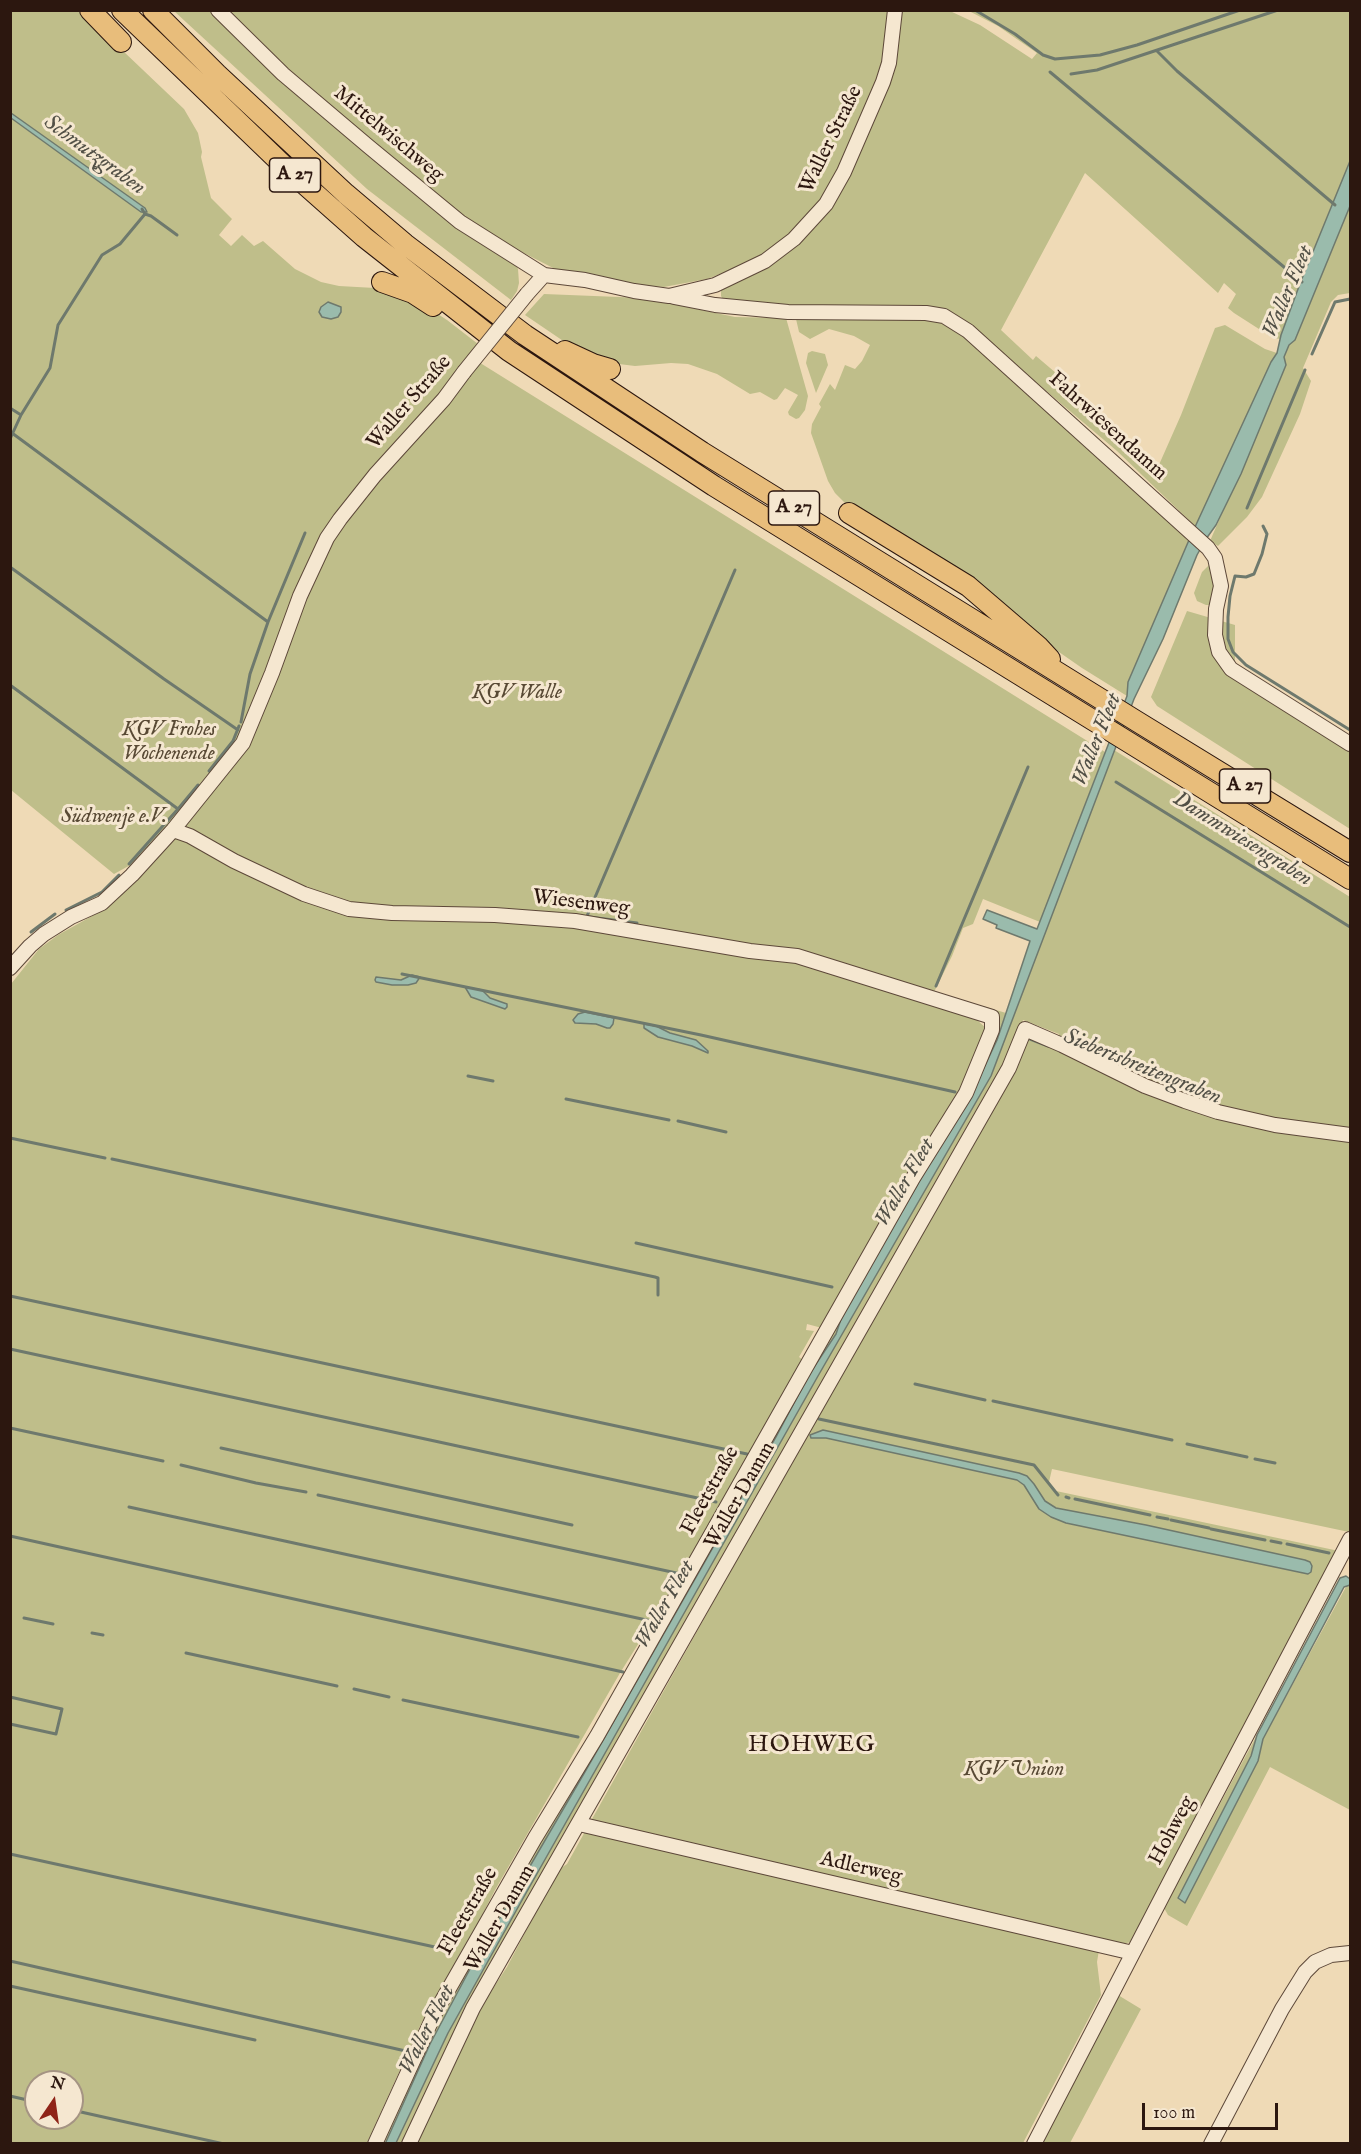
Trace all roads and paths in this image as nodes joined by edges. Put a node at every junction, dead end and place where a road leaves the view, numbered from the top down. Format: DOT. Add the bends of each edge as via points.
graph roads {
  1 [pos="90,10"];
  2 [pos="122,10"];
  3 [pos="153,10"];
  4 [pos="218,10"];
  5 [pos="895,10"];
  6 [pos="121,42"];
  7 [pos="544,275"];
  8 [pos="382,282"];
  9 [pos="715,285"];
  10 [pos="669,296"];
  11 [pos="715,305"];
  12 [pos="478,327"];
  13 [pos="525,335"];
  14 [pos="610,369"];
  15 [pos="849,513"];
  16 [pos="1066,677"];
  17 [pos="1350,744"];
  18 [pos="172,830"];
  19 [pos="1350,852"];
  20 [pos="1350,879"];
  21 [pos="10,968"];
  22 [pos="992,1017"];
  23 [pos="1350,1135"];
  24 [pos="1350,1539"];
  25 [pos="1345,1563"];
  26 [pos="579,1824"];
  27 [pos="1133,1953"];
  28 [pos="1350,1953"];
  29 [pos="375,2144"];
  30 [pos="409,2144"];
  31 [pos="1034,2144"];
  32 [pos="1211,2144"];
  1 -- 6 [label="highway"];
  2 -- 12 [label="highway, A 27" via="284,166 355,229"];
  3 -- 13 [label="highway, A 27" via="346,194"];
  4 -- 7 [label="street, Mittelwischweg" via="284,74 423,192 460,222"];
  5 -- 9 [label="street, Waller Straße" via="883,82 826,204 794,239 765,261"];
  7 -- 10 [label="street, Waller Straße"];
  7 -- 18 [label="street, Waller Straße, bridge" via="327,537 243,743"];
  8 -- 12 [label="highway" via="413,293"];
  9 -- 10 [label="street, Waller Straße"];
  9 -- 11 [label="street"];
  10 -- 11 [label="street, Fahrwiesendamm"];
  11 -- 17 [label="street, Fahrwiesendamm" via="788,312 926,313 944,316 968,331 1208,548 1215,558 1221,586 1215,635 1219,652 1231,669"];
  12 -- 20 [label="highway, A 27" via="714,486"];
  13 -- 14 [label="highway"];
  13 -- 16 [label="highway, A 27" via="702,452"];
  15 -- 16 [label="highway" via="968,586 1038,646"];
  16 -- 19 [label="highway, A 27"];
  18 -- 21 [label="street, Waller Straße" via="102,903 44,934"];
  18 -- 22 [label="street, Wiesenweg" via="304,894 349,909 575,921 797,956"];
  22 -- 29 [label="street, Fleetstraße" via="992,1030 966,1093 913,1178 435,2013"];
  23 -- 26 [label="street, Waller Damm" via="1275,1125 1218,1112 1145,1086 1025,1029 1010,1068"];
  24 -- 25 [label="street, Hohweg"];
  25 -- 27 [label="street, Hohweg"];
  26 -- 27 [label="street, Adlerweg"];
  26 -- 30 [label="street, Waller Damm" via="474,2008"];
  27 -- 31 [label="street, Hohweg"];
  28 -- 32 [label="street" via="1331,1955 1305,1972"];
}
